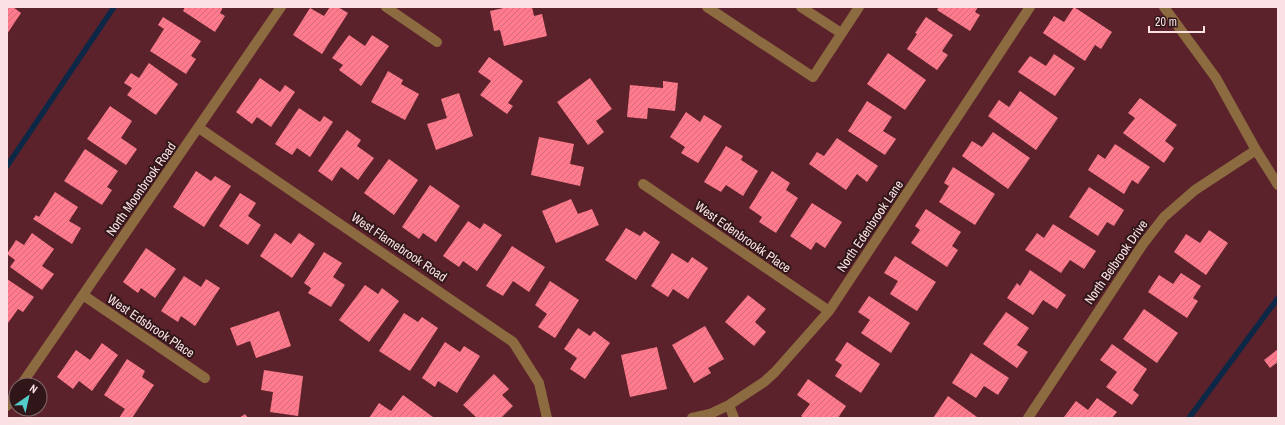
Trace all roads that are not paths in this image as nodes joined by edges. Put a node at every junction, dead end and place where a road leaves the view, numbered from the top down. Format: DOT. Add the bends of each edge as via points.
graph roads {
  1 [pos="281,7"];
  2 [pos="386,7"];
  3 [pos="707,7"];
  4 [pos="801,7"];
  5 [pos="859,7"];
  6 [pos="1030,7"];
  7 [pos="1164,7"];
  8 [pos="841,33"];
  9 [pos="437,42"];
  10 [pos="199,128"];
  11 [pos="1256,150"];
  12 [pos="643,184"];
  13 [pos="1278,186"];
  14 [pos="83,295"];
  15 [pos="829,311"];
  16 [pos="27,377"];
  17 [pos="205,378"];
  18 [pos="729,405"];
  19 [pos="547,418"];
  20 [pos="692,418"];
  21 [pos="734,418"];
  22 [pos="1028,418"];
  1 -- 10 [label="street, North Moonbrook Road"];
  2 -- 9 [label="street"];
  3 -- 8 [label="street" via="813,77"];
  4 -- 8 [label="street"];
  5 -- 8 [label="street"];
  6 -- 15 [label="street, North Edenbrook Lane"];
  7 -- 11 [label="street" via="1216,78"];
  10 -- 14 [label="street, North Moonbrook Road"];
  10 -- 19 [label="street, West Flamebrook Road" via="513,342 539,383"];
  11 -- 13 [label="street"];
  11 -- 22 [label="street, North Belbrook Drive" via="1195,190 1164,217 1143,244"];
  12 -- 15 [label="street, West Edenbrookk Place"];
  14 -- 16 [label="street, North Moonbrook Road"];
  14 -- 17 [label="street, West Edsbrook Place"];
  15 -- 18 [label="street, North Edenbrook Lane" via="775,372"];
  18 -- 20 [label="street, North Edenbrook Lane" via="710,414"];
  18 -- 21 [label="street"];
}
